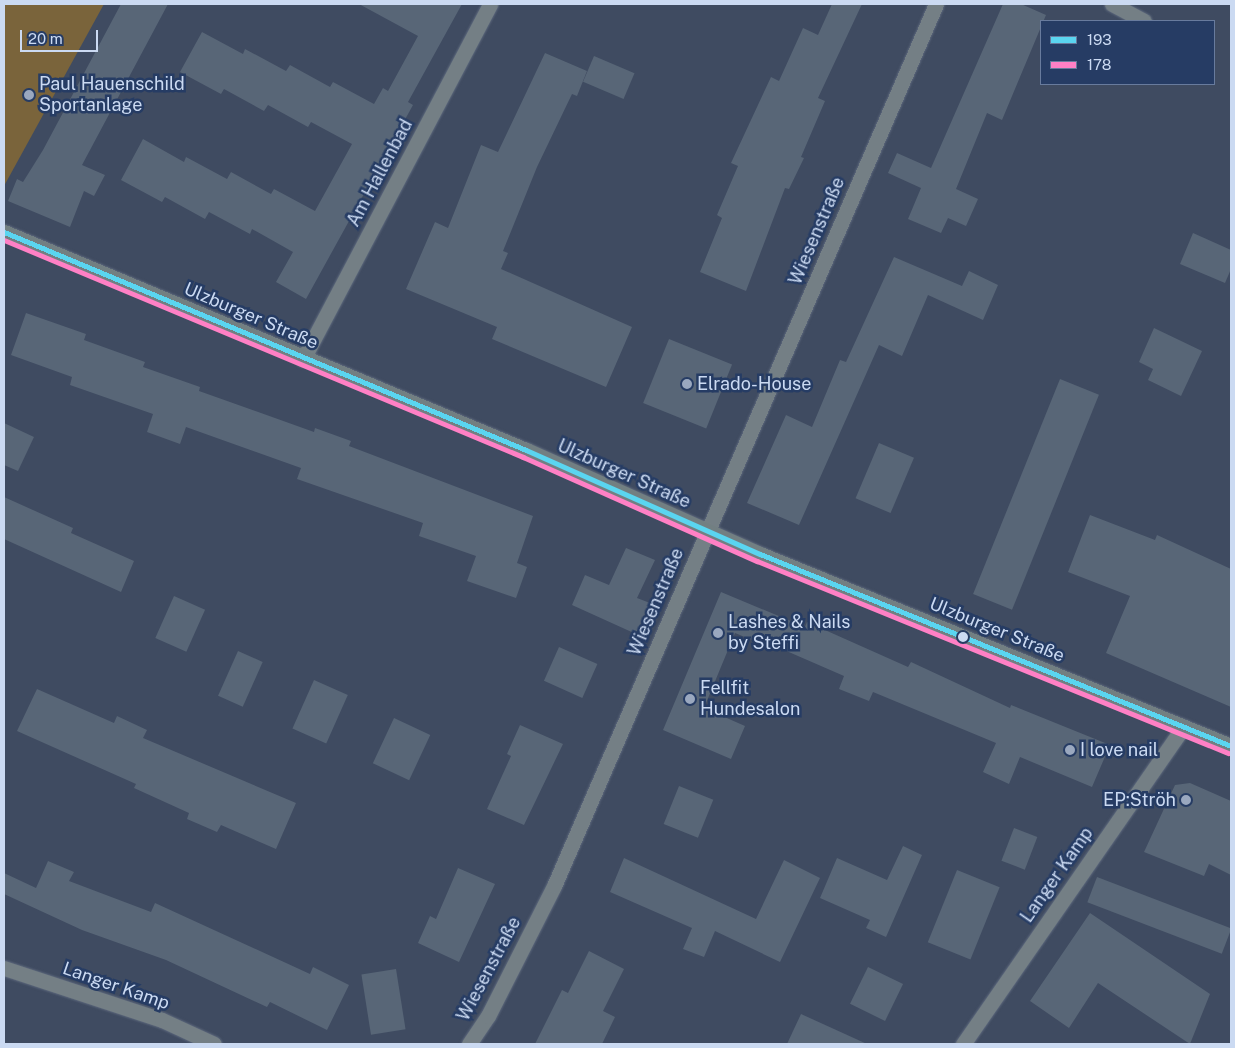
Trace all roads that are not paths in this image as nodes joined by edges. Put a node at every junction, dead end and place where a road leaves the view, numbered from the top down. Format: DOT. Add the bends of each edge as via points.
graph roads {
  1 [pos="490,4"];
  2 [pos="936,4"];
  3 [pos="1112,4"];
  4 [pos="1142,20"];
  5 [pos="4,232"];
  6 [pos="303,359"];
  7 [pos="707,531"];
  8 [pos="1183,727"];
  9 [pos="1231,746"];
  10 [pos="4,968"];
  11 [pos="214,1044"];
  12 [pos="469,1044"];
  13 [pos="963,1044"];
  1 -- 6 [label="street, Am Hallenbad"];
  2 -- 7 [label="street, Wiesenstraße"];
  3 -- 4 [label="street"];
  5 -- 6 [label="main road, Ulzburger Straße"];
  6 -- 7 [label="main road, Ulzburger Straße" via="526,450"];
  7 -- 8 [label="main road, Ulzburger Straße"];
  7 -- 12 [label="street, Wiesenstraße" via="554,886 488,1016"];
  8 -- 9 [label="main road, Ulzburger Straße"];
  8 -- 13 [label="street, Langer Kamp"];
  10 -- 11 [label="street, Langer Kamp" via="162,1020"];
}
